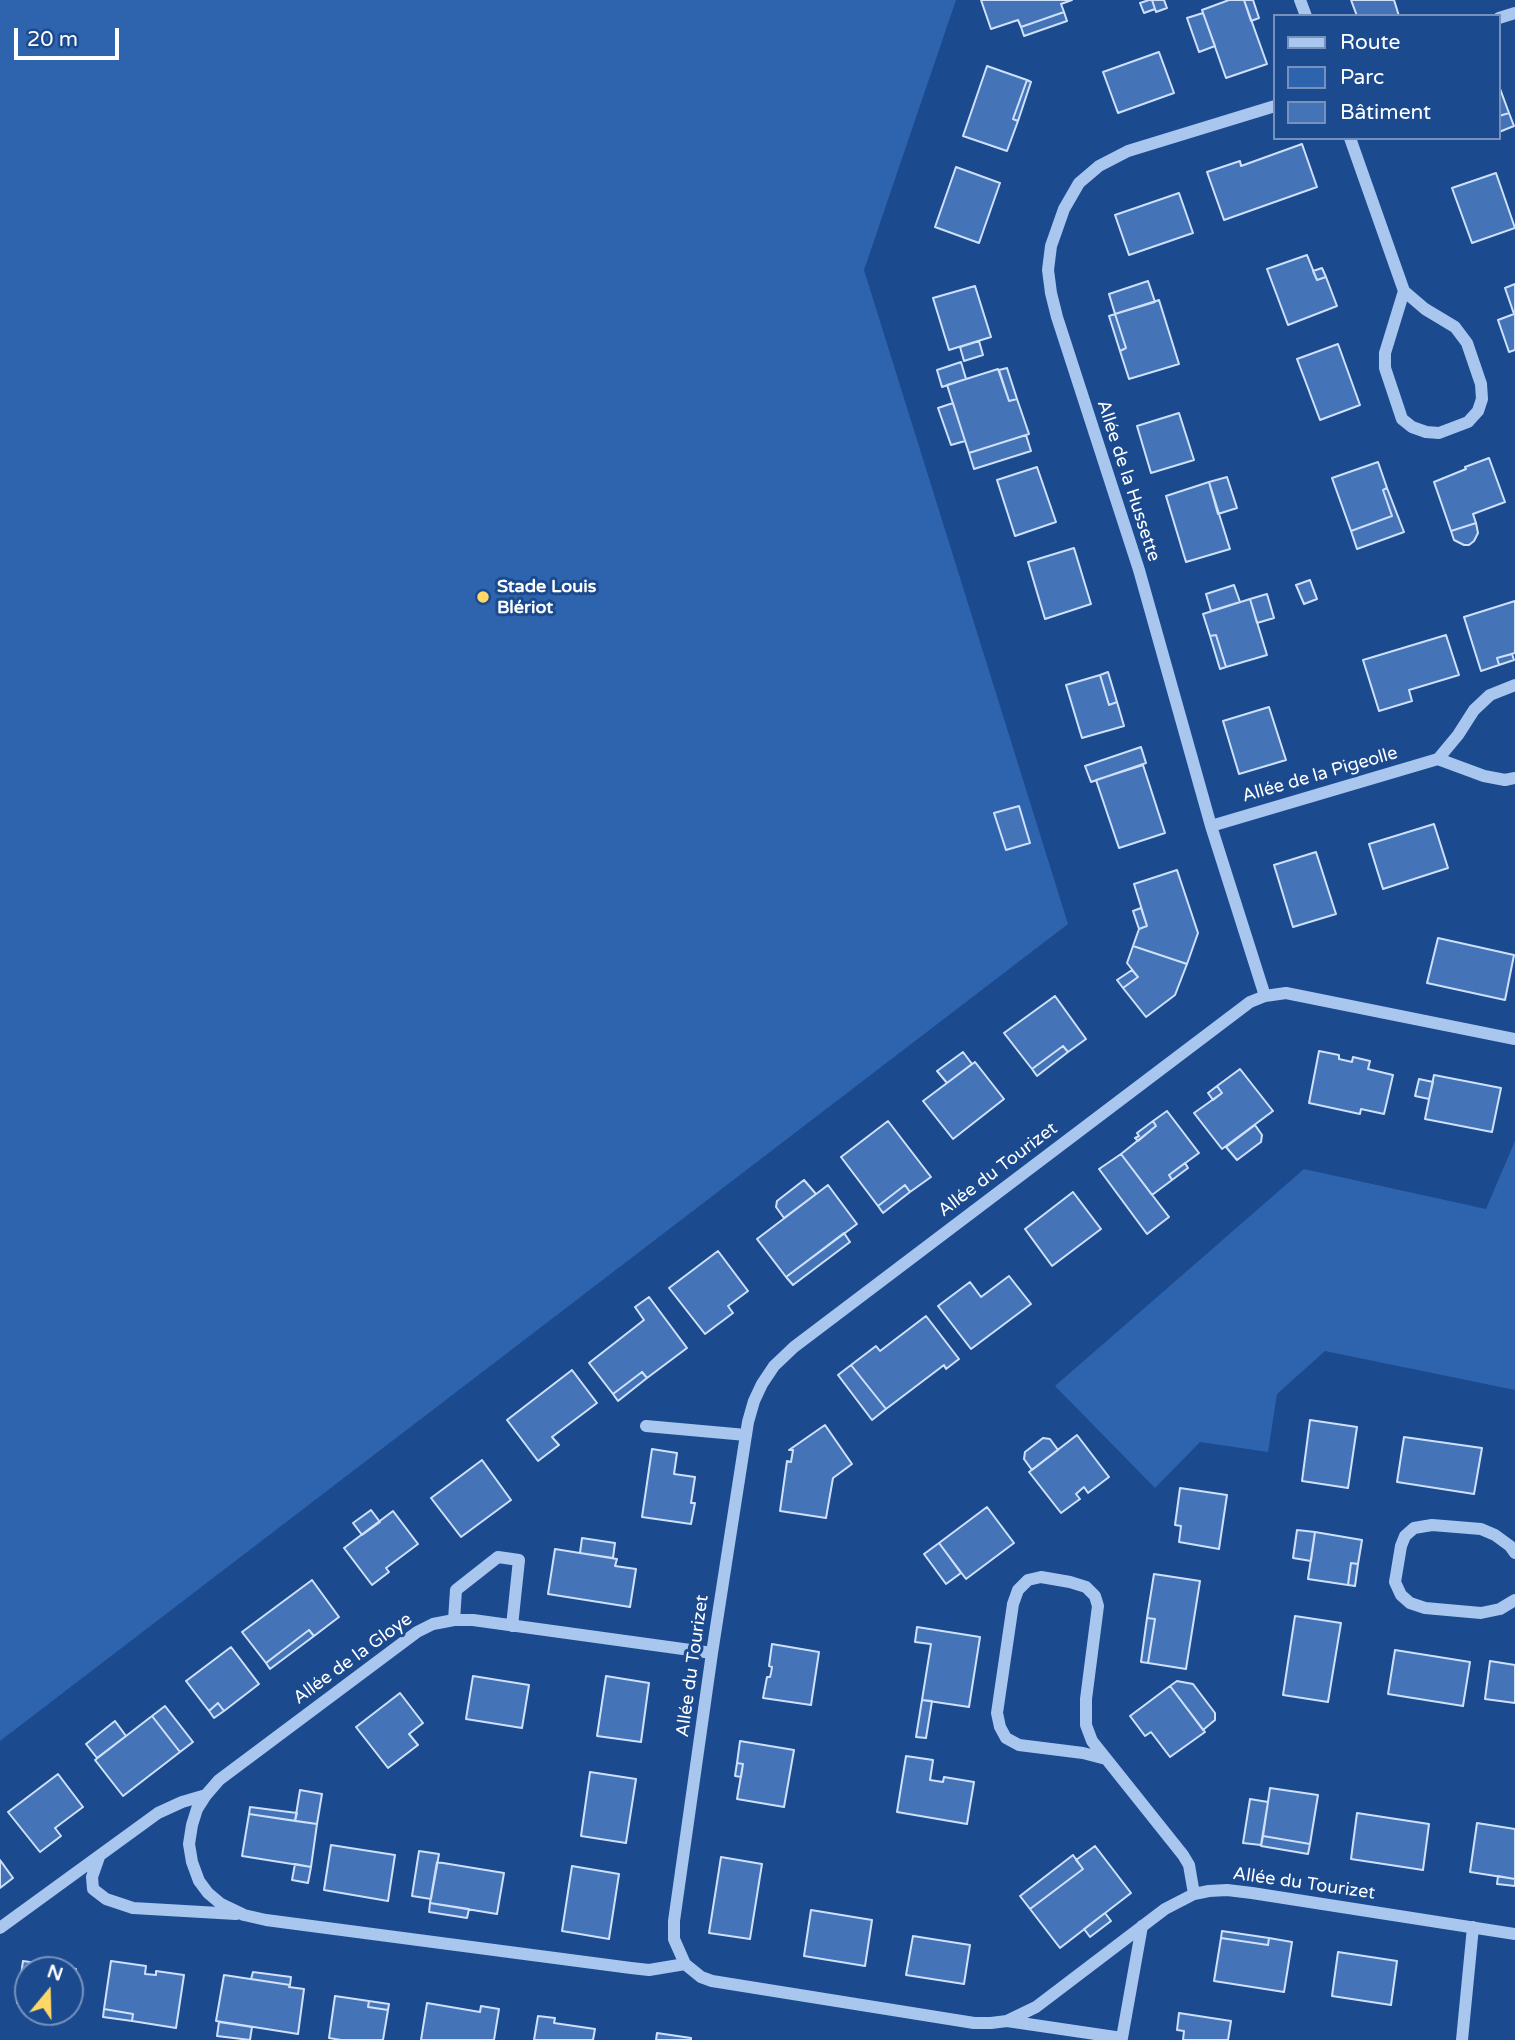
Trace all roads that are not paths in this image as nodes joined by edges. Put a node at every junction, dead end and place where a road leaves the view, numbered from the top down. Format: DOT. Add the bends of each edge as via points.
graph roads {
  1 [pos="1274,106"];
  2 [pos="1351,140"];
  3 [pos="1404,291"];
  4 [pos="1515,685"];
  5 [pos="1438,759"];
  6 [pos="1515,778"];
  7 [pos="1211,825"];
  8 [pos="1265,996"];
  9 [pos="1515,1039"];
  10 [pos="646,1426"];
  11 [pos="746,1435"];
  12 [pos="1515,1553"];
  13 [pos="1515,1601"];
  14 [pos="454,1620"];
  15 [pos="512,1626"];
  16 [pos="712,1653"];
  17 [pos="1106,1759"];
  18 [pos="206,1795"];
  19 [pos="99,1856"];
  20 [pos="1194,1894"];
  21 [pos="244,1915"];
  22 [pos="1142,1926"];
  23 [pos="1473,1927"];
  24 [pos="0,1928"];
  25 [pos="1515,1934"];
  26 [pos="685,1965"];
  27 [pos="1007,2021"];
  28 [pos="1462,2040"];
  1 -- 7 [label="street, Allée de la Hussette" via="1128,151 1099,166 1079,183 1064,209 1048,270 1057,317 1139,570"];
  2 -- 3 [label="street"];
  3 -- 3 [label="street" via="1385,353 1385,368 1402,419 1426,432 1468,422 1478,411 1482,391 1466,343 1455,327"];
  4 -- 5 [label="street" via="1490,695 1474,710"];
  5 -- 6 [label="street" via="1485,776"];
  5 -- 7 [label="street, Allée de la Pigeolle"];
  7 -- 8 [label="street, Allée de la Hussette"];
  8 -- 9 [label="street, Allée du Tourizet" via="1286,993"];
  8 -- 11 [label="street, Allée du Tourizet" via="1250,1002 794,1347 762,1384"];
  10 -- 11 [label="street"];
  11 -- 16 [label="street, Allée du Tourizet"];
  12 -- 13 [label="street" via="1481,1529 1414,1528 1401,1546 1395,1582 1410,1603 1425,1608 1481,1613"];
  14 -- 15 [label="street, Allée de la Gloye"];
  14 -- 15 [label="street" via="456,1590 498,1557 519,1560"];
  14 -- 18 [label="street, Allée de la Gloye" via="417,1632 219,1780"];
  15 -- 16 [label="street, Allée de la Gloye"];
  16 -- 26 [label="street, Allée du Tourizet" via="674,1921 674,1939"];
  17 -- 17 [label="street" via="1086,1725 1098,1606 1095,1596 1070,1582 1041,1577 1028,1580 1013,1604 997,1713 1000,1727 1006,1738 1018,1745"];
  17 -- 20 [label="street" via="1184,1855"];
  18 -- 19 [label="street, Allée de la Gloye" via="159,1813"];
  18 -- 21 [label="street, Allée de la Gloye" via="192,1825 192,1862 208,1893"];
  19 -- 21 [label="street, Allée de la Gloye" via="93,1889 106,1899 133,1908"];
  19 -- 24 [label="street, Allée de la Gloye"];
  20 -- 22 [label="street, Allée du Tourizet"];
  20 -- 23 [label="street, Allée du Tourizet" via="1227,1890"];
  21 -- 26 [label="street, Allée de la Gloye" via="640,1969"];
  22 -- 27 [label="street, Allée du Tourizet" via="1036,2007"];
  22 -- 27 [label="street" via="1122,2038"];
  23 -- 25 [label="street, Allée du Tourizet"];
  23 -- 28 [label="street"];
  26 -- 27 [label="street, Allée du Tourizet" via="712,1981 974,2022"];
}
